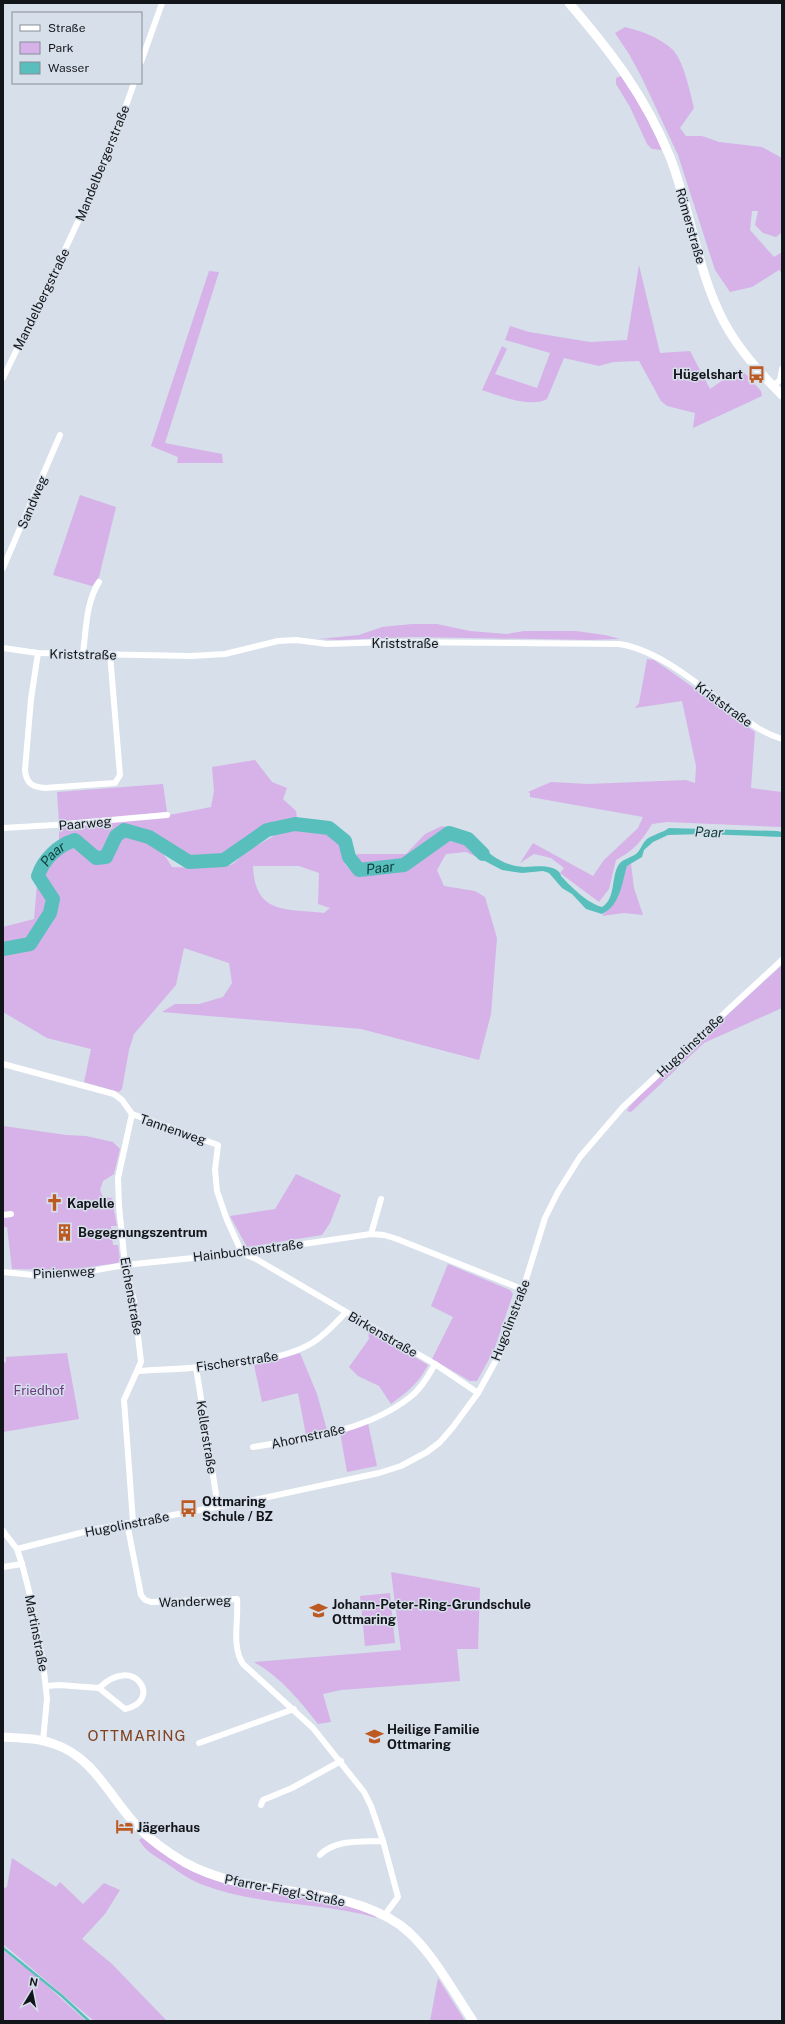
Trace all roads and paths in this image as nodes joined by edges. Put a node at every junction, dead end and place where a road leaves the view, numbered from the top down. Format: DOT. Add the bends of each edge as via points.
graph roads {
  1 [pos="162,3"];
  2 [pos="569,3"];
  3 [pos="142,59"];
  4 [pos="134,84"];
  5 [pos="70,242"];
  6 [pos="782,369"];
  7 [pos="3,378"];
  8 [pos="773,386"];
  9 [pos="782,395"];
  10 [pos="60,436"];
  11 [pos="3,568"];
  12 [pos="99,582"];
  13 [pos="3,648"];
  14 [pos="38,652"];
  15 [pos="83,654"];
  16 [pos="110,654"];
  17 [pos="782,740"];
  18 [pos="167,815"];
  19 [pos="3,828"];
  20 [pos="782,960"];
  21 [pos="3,1064"];
  22 [pos="132,1114"];
  23 [pos="381,1199"];
  24 [pos="11,1214"];
  25 [pos="3,1215"];
  26 [pos="371,1234"];
  27 [pos="242,1253"];
  28 [pos="125,1265"];
  29 [pos="3,1272"];
  30 [pos="522,1289"];
  31 [pos="346,1312"];
  32 [pos="435,1364"];
  33 [pos="196,1368"];
  34 [pos="138,1371"];
  35 [pos="478,1392"];
  36 [pos="253,1447"];
  37 [pos="218,1507"];
  38 [pos="130,1523"];
  39 [pos="3,1531"];
  40 [pos="17,1549"];
  41 [pos="22,1564"];
  42 [pos="3,1567"];
  43 [pos="47,1686"];
  44 [pos="99,1688"];
  45 [pos="294,1709"];
  46 [pos="3,1737"];
  47 [pos="43,1741"];
  48 [pos="199,1743"];
  49 [pos="341,1761"];
  50 [pos="261,1804"];
  51 [pos="383,1841"];
  52 [pos="320,1855"];
  53 [pos="384,1916"];
  54 [pos="473,2021"];
  1 -- 3 [label="street"];
  2 -- 8 [label="main road, Römerstraße" via="609,50 635,88 659,132 670,158 704,271 724,321 740,347"];
  4 -- 5 [label="street, Mandelbergerstraße"];
  5 -- 7 [label="street, Mandelbergstraße"];
  6 -- 8 [label="street" via="780,380"];
  8 -- 9 [label="main road, Römerstraße"];
  10 -- 11 [label="street, Sandweg"];
  12 -- 15 [label="street" via="88,612"];
  13 -- 14 [label="street, Kriststraße"];
  14 -- 15 [label="street, Kriststraße"];
  14 -- 16 [label="street" via="25,770 29,783 35,787 45,788 115,783 120,775"];
  15 -- 16 [label="street, Kriststraße"];
  16 -- 17 [label="street, Kriststraße" via="224,654 278,641 296,640 327,644 620,644 638,648 654,656 706,690 756,728"];
  18 -- 19 [label="street, Paarweg"];
  20 -- 30 [label="street, Hugolinstraße" via="623,1107 580,1157 545,1218"];
  21 -- 22 [label="street" via="114,1094"];
  22 -- 27 [label="street, Tannenweg" via="218,1145 214,1181 227,1220"];
  22 -- 28 [label="street, Eichenstraße" via="118,1178"];
  23 -- 26 [label="street"];
  24 -- 25 [label="street"];
  26 -- 27 [label="street, Hainbuchenstraße"];
  26 -- 30 [label="street, Hainbuchenstraße" via="397,1239"];
  27 -- 28 [label="street, Hainbuchenstraße"];
  27 -- 31 [label="street, Birkenstraße"];
  28 -- 29 [label="street, Pinienweg" via="68,1275"];
  28 -- 34 [label="street, Eichenstraße" via="134,1301 140,1347 141,1362"];
  30 -- 35 [label="street, Hugolinstraße" via="501,1351"];
  31 -- 32 [label="street, Birkenstraße"];
  31 -- 33 [label="street, Fischerstraße" via="311,1343 287,1354"];
  32 -- 35 [label="street, Birkenstraße"];
  32 -- 36 [label="street, Ahornstraße" via="426,1380 410,1398 386,1412 332,1433"];
  33 -- 34 [label="street, Fischerstraße"];
  33 -- 37 [label="street, Kellerstraße"];
  34 -- 38 [label="street, Eichenstraße" via="124,1400"];
  35 -- 37 [label="street, Hugolinstraße" via="440,1442 417,1459 379,1473"];
  37 -- 38 [label="street, Hugolinstraße"];
  38 -- 40 [label="street, Hugolinstraße"];
  38 -- 45 [label="street, Wanderweg" via="141,1594 145,1600 151,1602 237,1599 238,1658"];
  39 -- 40 [label="street, Martinstraße"];
  40 -- 41 [label="street, Martinstraße"];
  41 -- 42 [label="street"];
  41 -- 43 [label="street, Martinstraße"];
  43 -- 44 [label="street"];
  43 -- 47 [label="street, Martinstraße"];
  44 -- 44 [label="street" via="122,1709 141,1699 144,1688 141,1681 136,1678 122,1676 113,1678"];
  45 -- 48 [label="street"];
  45 -- 49 [label="street, Wanderweg" via="314,1728"];
  46 -- 47 [label="main road, Pfarrer-Fiegl-Straße"];
  47 -- 53 [label="main road, Pfarrer-Fiegl-Straße" via="67,1750 86,1764 140,1830 185,1862 221,1877 250,1885 332,1898"];
  49 -- 50 [label="street" via="292,1788 263,1800"];
  49 -- 51 [label="street, Wanderweg" via="368,1799"];
  51 -- 52 [label="street" via="339,1844 326,1849"];
  51 -- 53 [label="street, Wanderweg" via="398,1898"];
  53 -- 54 [label="main road, Pfarrer-Fiegl-Straße" via="416,1939"];
}
